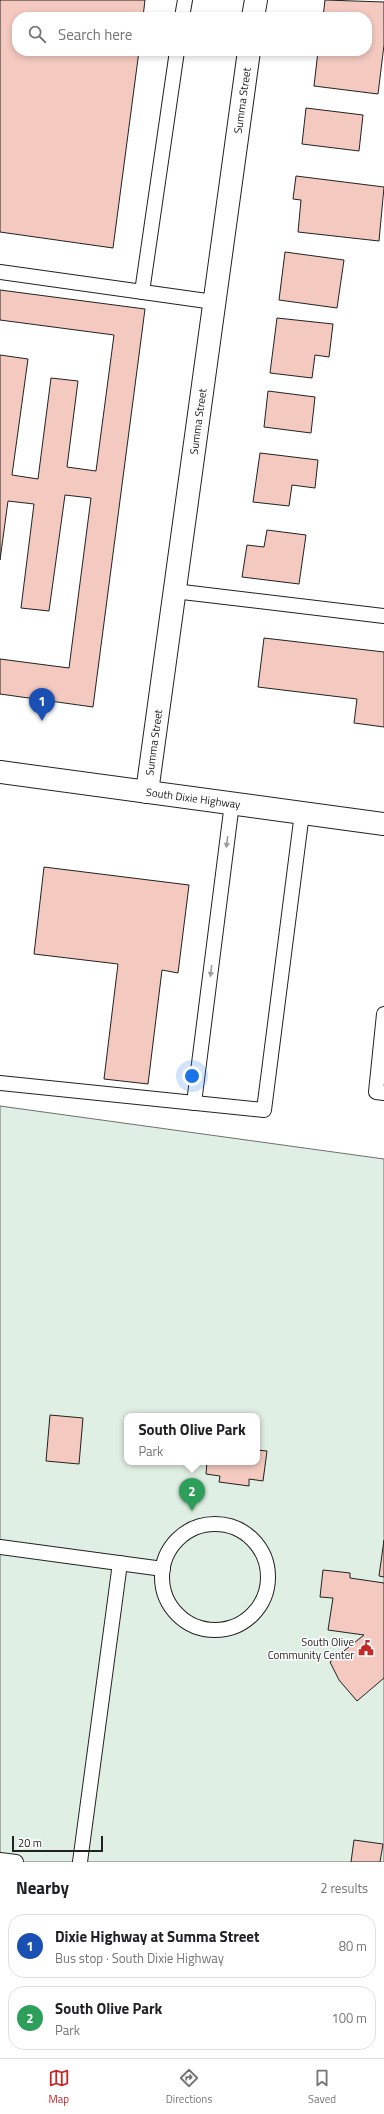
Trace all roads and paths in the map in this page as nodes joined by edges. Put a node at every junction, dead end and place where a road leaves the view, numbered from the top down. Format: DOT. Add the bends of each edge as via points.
graph roads {
  1 [pos="185,0"];
  2 [pos="256,0"];
  3 [pos="183,12"];
  4 [pos="254,12"];
  5 [pos="176,56"];
  6 [pos="248,56"];
  7 [pos="0,272"];
  8 [pos="142,292"];
  9 [pos="214,302"];
  10 [pos="174,591"];
  11 [pos="384,616"];
  12 [pos="1,777"];
  13 [pos="147,792"];
  14 [pos="232,803"];
  15 [pos="302,813"];
  16 [pos="384,824"];
  17 [pos="384,1014"];
  18 [pos="0,1083"];
  19 [pos="384,1093"];
  20 [pos="194,1103"];
  21 [pos="0,1547"];
  22 [pos="120,1563"];
  23 [pos="163,1569"];
  24 [pos="0,1860"];
  25 [pos="16,1862"];
  26 [pos="80,1862"];
  1 -- 3 [label="lane"];
  2 -- 4 [label="street"];
  5 -- 8 [label="lane"];
  6 -- 9 [label="street, Summa Street"];
  7 -- 8 [label="lane"];
  8 -- 9 [label="lane"];
  9 -- 10 [label="street, Summa Street"];
  10 -- 11 [label="lane"];
  10 -- 13 [label="street, Summa Street"];
  12 -- 13 [label="street, South Dixie Highway"];
  13 -- 14 [label="street, South Dixie Highway"];
  14 -- 15 [label="street, South Dixie Highway"];
  14 -- 20 [label="lane, one-way"];
  15 -- 16 [label="street, South Dixie Highway"];
  15 -- 20 [label="lane" via="264,1110"];
  17 -- 19 [label="lane" via="376,1092"];
  18 -- 20 [label="lane"];
  21 -- 22 [label="lane"];
  22 -- 23 [label="lane"];
  22 -- 26 [label="lane"];
  23 -- 23 [label="lane" via="164,1594 173,1610 187,1622 204,1629 222,1630 239,1624 264,1597 268,1579 266,1562 259,1547 248,1534 233,1526 216,1523 200,1525 184,1533 172,1544 164,1559"];
  24 -- 25 [label="lane"];
}
